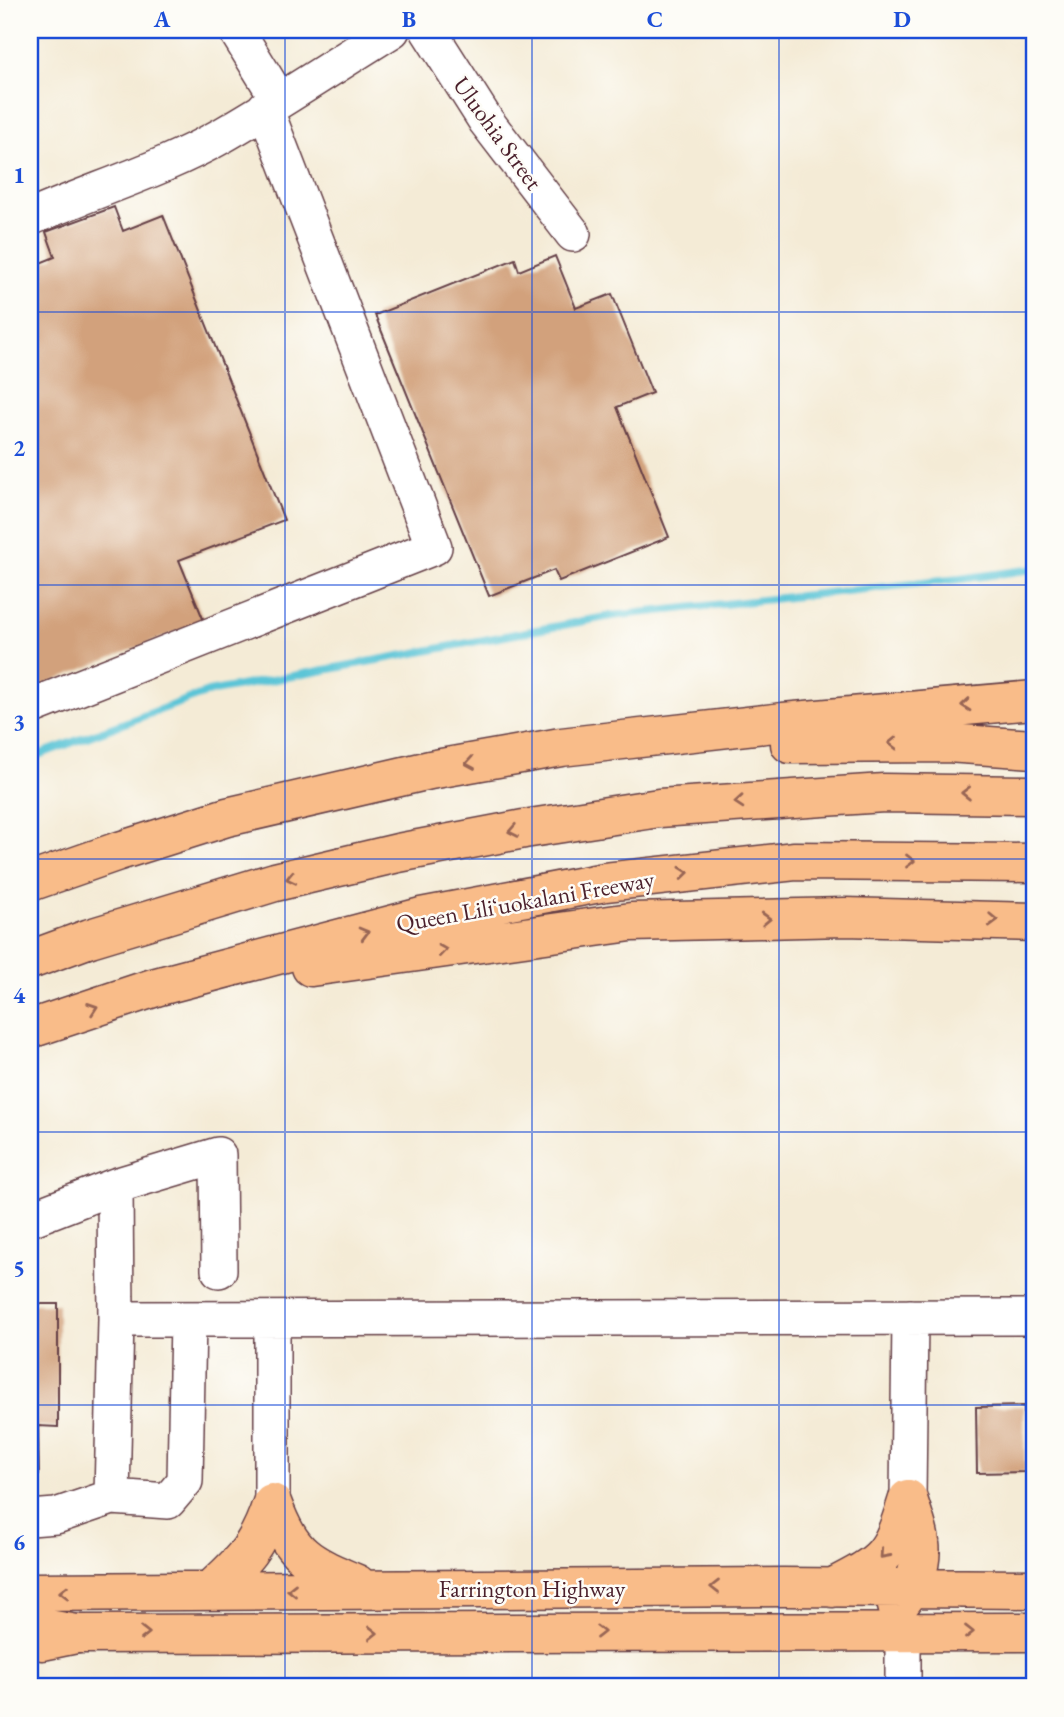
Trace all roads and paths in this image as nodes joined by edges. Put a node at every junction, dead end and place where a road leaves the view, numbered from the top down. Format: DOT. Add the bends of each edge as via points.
graph roads {
  1 [pos="392,30"];
  2 [pos="428,30"];
  3 [pos="250,35"];
  4 [pos="272,104"];
  5 [pos="30,218"];
  6 [pos="573,234"];
  7 [pos="1034,700"];
  8 [pos="30,707"];
  9 [pos="561,747"];
  10 [pos="1034,749"];
  11 [pos="1034,795"];
  12 [pos="227,817"];
  13 [pos="1034,863"];
  14 [pos="30,882"];
  15 [pos="30,905"];
  16 [pos="1034,922"];
  17 [pos="30,960"];
  18 [pos="156,987"];
  19 [pos="30,1029"];
  20 [pos="115,1186"];
  21 [pos="30,1219"];
  22 [pos="219,1270"];
  23 [pos="910,1317"];
  24 [pos="1034,1317"];
  25 [pos="116,1319"];
  26 [pos="188,1319"];
  27 [pos="272,1319"];
  28 [pos="112,1497"];
  29 [pos="908,1499"];
  30 [pos="272,1503"];
  31 [pos="30,1518"];
  32 [pos="920,1542"];
  33 [pos="832,1587"];
  34 [pos="911,1588"];
  35 [pos="368,1589"];
  36 [pos="1021,1589"];
  37 [pos="211,1590"];
  38 [pos="30,1592"];
  39 [pos="30,1626"];
  40 [pos="849,1632"];
  41 [pos="903,1632"];
  42 [pos="1034,1632"];
  43 [pos="77,1634"];
  44 [pos="30,1643"];
  45 [pos="903,1687"];
  1 -- 4 [label="street"];
  2 -- 6 [label="street, Uluohia Street" via="486,121"];
  3 -- 4 [label="street"];
  4 -- 5 [label="street" via="222,136 156,168"];
  4 -- 8 [label="street" via="435,547"];
  7 -- 9 [label="main road, one-way"];
  10 -- 9 [label="main road, one-way" via="947,743"];
  9 -- 12 [label="main road, one-way" via="430,770"];
  11 -- 17 [label="main road, one-way" via="884,793 805,798 659,808 537,827 275,882"];
  12 -- 14 [label="main road"];
  12 -- 15 [label="main road"];
  18 -- 13 [label="main road, Queen Liliʻuokalani Freeway, one-way" via="421,917 605,882 795,861"];
  18 -- 16 [label="main road, one-way" via="631,922 845,916"];
  19 -- 18 [label="main road, Queen Liliʻuokalani Freeway, one-way"];
  20 -- 21 [label="street"];
  20 -- 22 [label="street" via="218,1155"];
  20 -- 25 [label="street"];
  23 -- 24 [label="street"];
  23 -- 27 [label="street"];
  23 -- 29 [label="street"];
  25 -- 26 [label="street"];
  25 -- 28 [label="street"];
  26 -- 27 [label="street"];
  26 -- 28 [label="street" via="185,1481 168,1501"];
  27 -- 30 [label="street"];
  28 -- 31 [label="street" via="57,1516"];
  29 -- 32 [label="main road"];
  29 -- 33 [label="main road, one-way" via="897,1537 887,1553 870,1568"];
  30 -- 35 [label="main road" via="283,1532 301,1554"];
  30 -- 37 [label="main road" via="254,1546"];
  32 -- 34 [label="main road" via="919,1567"];
  32 -- 36 [label="main road" via="969,1574"];
  33 -- 34 [label="main road, Farrington Highway"];
  33 -- 35 [label="main road, Farrington Highway, one-way"];
  34 -- 36 [label="main road, Farrington Highway"];
  34 -- 40 [label="main road" via="883,1616"];
  35 -- 37 [label="main road, Farrington Highway, one-way"];
  37 -- 38 [label="main road, Farrington Highway, one-way"];
  39 -- 43 [label="main road"];
  40 -- 41 [label="main road, Farrington Highway"];
  43 -- 40 [label="main road, Farrington Highway, one-way"];
  41 -- 42 [label="main road, Farrington Highway, one-way"];
  41 -- 45 [label="street"];
  43 -- 44 [label="main road"];
}
